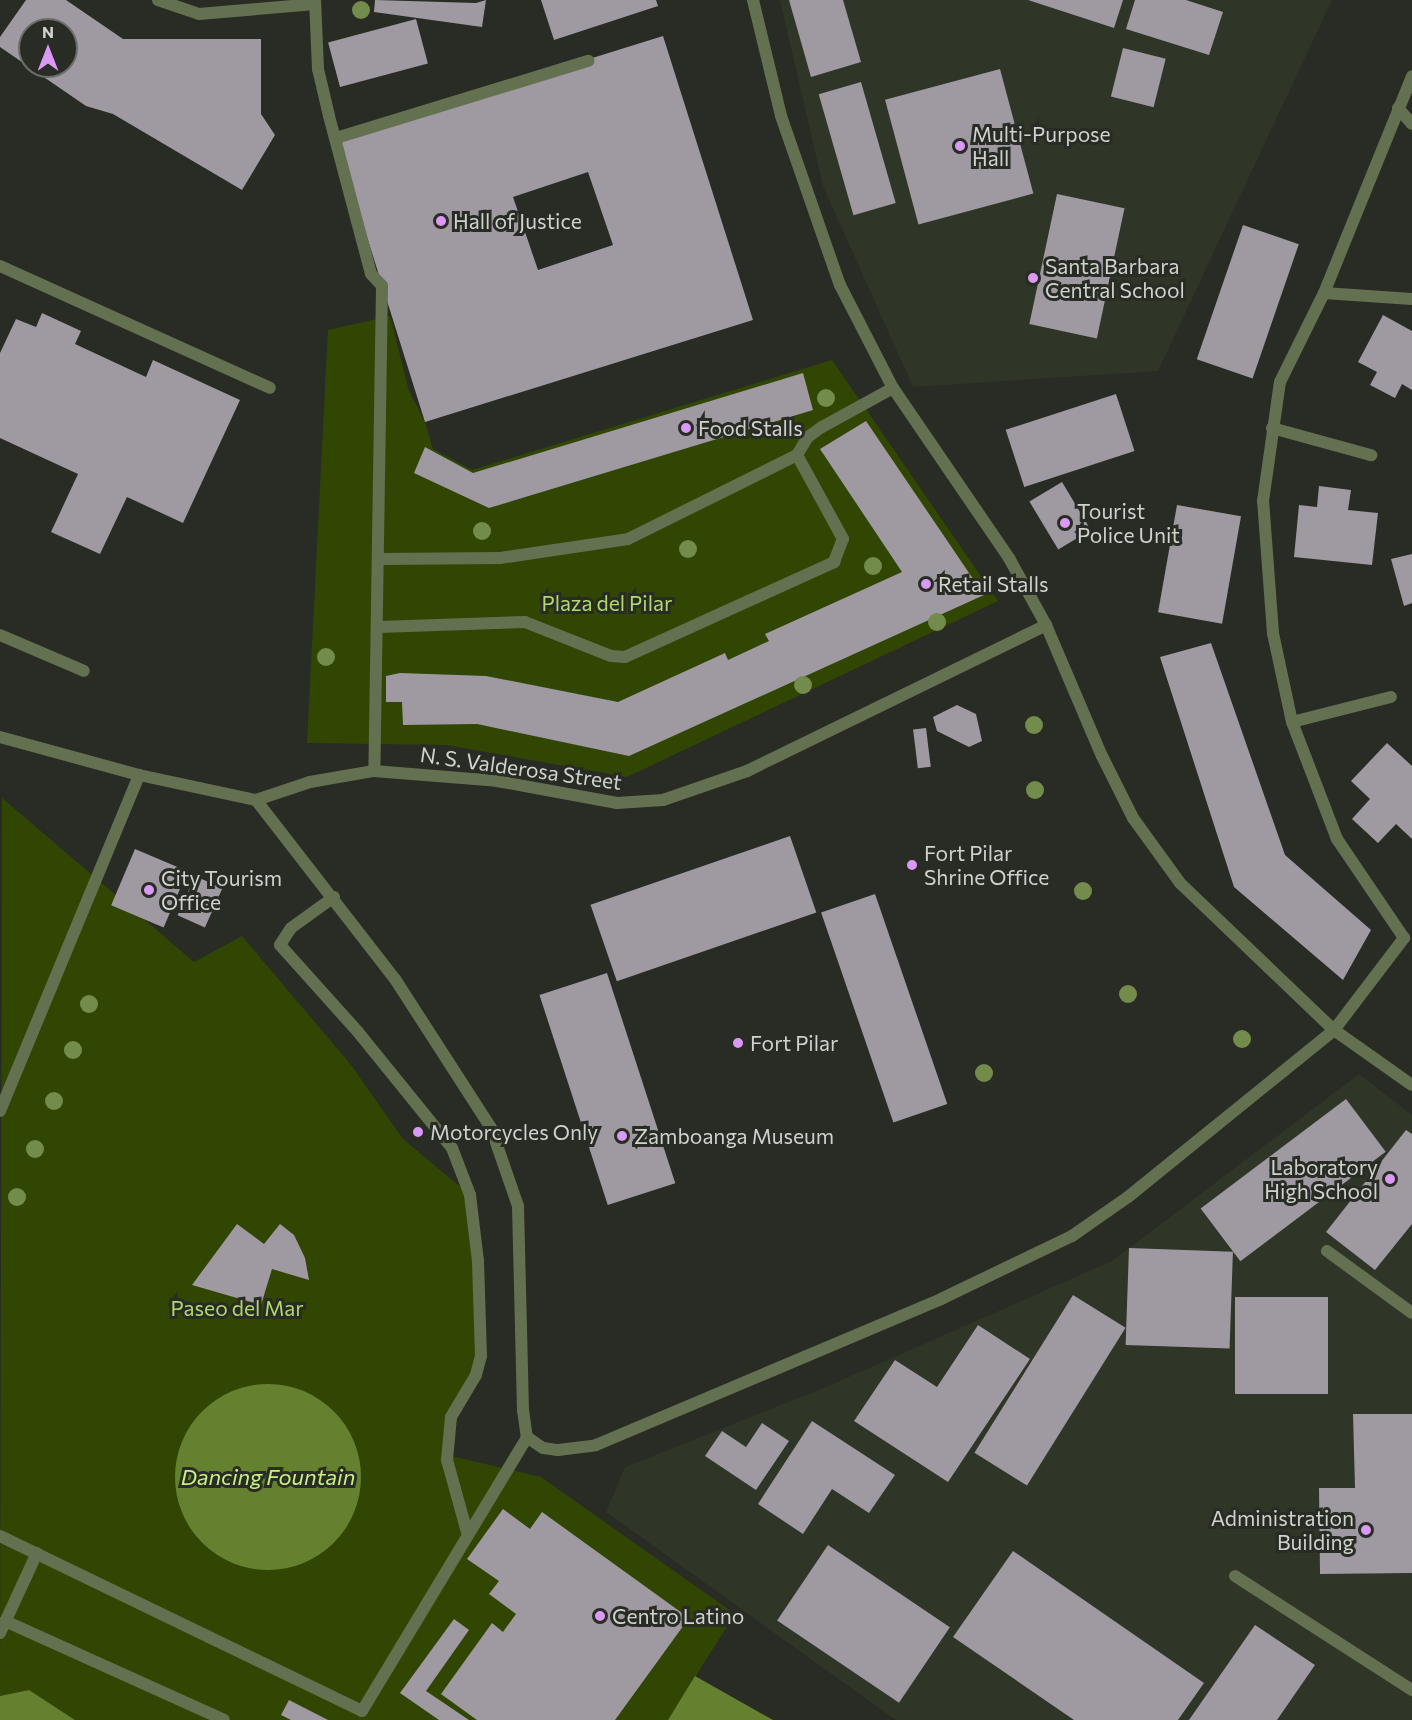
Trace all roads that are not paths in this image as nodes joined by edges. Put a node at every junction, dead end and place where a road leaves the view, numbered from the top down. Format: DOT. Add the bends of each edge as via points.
graph roads {
  1 [pos="158,0"];
  2 [pos="753,0"];
  3 [pos="315,2"];
  4 [pos="588,61"];
  5 [pos="1412,76"];
  6 [pos="1398,108"];
  7 [pos="1412,124"];
  8 [pos="336,138"];
  9 [pos="0,266"];
  10 [pos="1324,293"];
  11 [pos="1412,299"];
  12 [pos="270,388"];
  13 [pos="893,388"];
  14 [pos="1272,428"];
  15 [pos="797,455"];
  16 [pos="1371,455"];
  17 [pos="381,560"];
  18 [pos="1046,625"];
  19 [pos="379,627"];
  20 [pos="0,635"];
  21 [pos="84,671"];
  22 [pos="1391,697"];
  23 [pos="1292,722"];
  24 [pos="0,737"];
  25 [pos="374,771"];
  26 [pos="139,776"];
  27 [pos="256,800"];
  28 [pos="334,897"];
  29 [pos="1408,937"];
  30 [pos="1334,1029"];
  31 [pos="1412,1085"];
  32 [pos="0,1111"];
  33 [pos="1327,1251"];
  34 [pos="1412,1313"];
  35 [pos="527,1437"];
  36 [pos="467,1532"];
  37 [pos="0,1536"];
  38 [pos="37,1553"];
  39 [pos="1235,1576"];
  40 [pos="3,1627"];
  41 [pos="1412,1690"];
  42 [pos="224,1720"];
  1 -- 3 [label="street" via="199,15"];
  2 -- 13 [label="street" via="802,185 840,285"];
  3 -- 8 [label="street" via="318,69"];
  4 -- 8 [label="street"];
  5 -- 6 [label="street"];
  6 -- 7 [label="street"];
  6 -- 10 [label="street"];
  8 -- 17 [label="street" via="371,274 382,286"];
  9 -- 12 [label="street"];
  10 -- 11 [label="street"];
  10 -- 14 [label="street" via="1280,382"];
  13 -- 15 [label="street" via="822,427 808,437"];
  13 -- 18 [label="street" via="1009,558"];
  14 -- 16 [label="street"];
  14 -- 23 [label="street" via="1263,501 1273,633"];
  15 -- 17 [label="street" via="628,539 500,558"];
  15 -- 19 [label="street" via="843,539 834,562 625,657 611,656 525,622"];
  17 -- 19 [label="street"];
  18 -- 25 [label="street, N. S. Valderosa Street" via="747,771 663,800 616,802 497,781"];
  18 -- 30 [label="street" via="1128,807 1173,874"];
  19 -- 25 [label="street"];
  20 -- 21 [label="street"];
  22 -- 23 [label="street"];
  23 -- 29 [label="street" via="1337,839"];
  24 -- 26 [label="street"];
  25 -- 27 [label="street, N. S. Valderosa Street" via="310,782"];
  26 -- 27 [label="street"];
  26 -- 32 [label="street"];
  27 -- 28 [label="street"];
  28 -- 35 [label="street" via="396,979 491,1128 508,1170 518,1206 522,1250 523,1410"];
  28 -- 36 [label="street" via="291,928 279,941 280,945 358,1032 452,1148 470,1196 478,1261 481,1356 476,1375 451,1417 447,1460"];
  29 -- 30 [label="street"];
  30 -- 31 [label="street"];
  30 -- 35 [label="street" via="1128,1197 1062,1242 941,1299 596,1445 558,1450 543,1448"];
  33 -- 34 [label="street"];
  35 -- 36 [label="street"];
  36 -- 38 [label="street" via="362,1711"];
  37 -- 38 [label="street"];
  38 -- 40 [label="street"];
  39 -- 41 [label="street"];
  40 -- 42 [label="street"];
}
